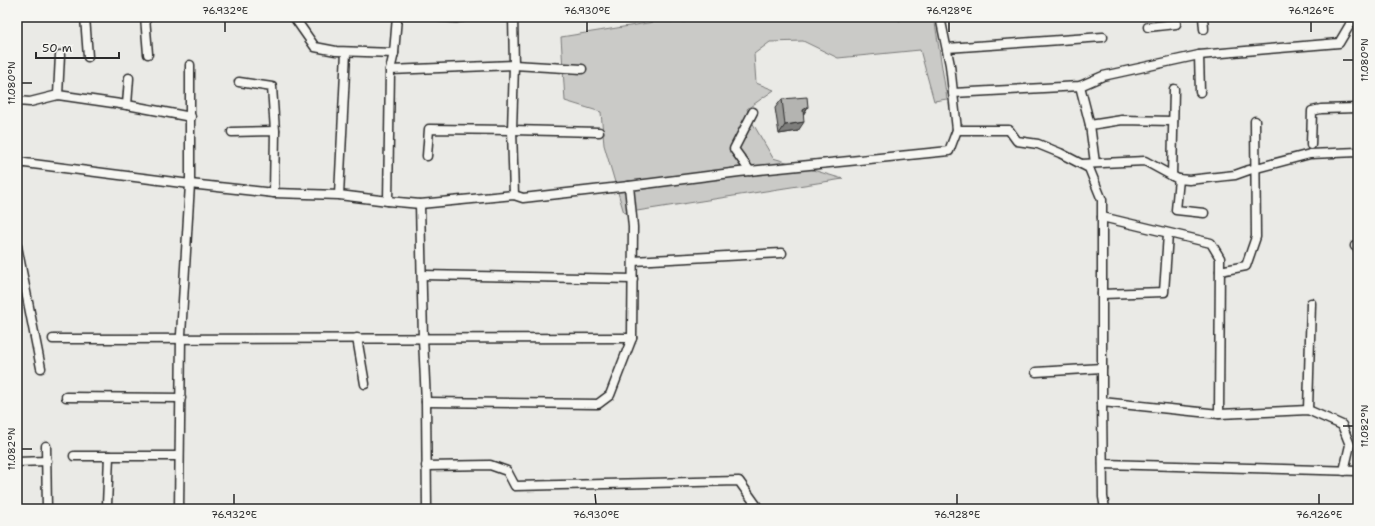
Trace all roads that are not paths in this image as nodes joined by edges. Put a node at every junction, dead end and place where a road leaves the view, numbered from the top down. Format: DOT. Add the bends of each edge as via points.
graph roads {
  1 [pos="85,17"];
  2 [pos="145,17"];
  3 [pos="294,17"];
  4 [pos="397,17"];
  5 [pos="440,17"];
  6 [pos="458,17"];
  7 [pos="513,17"];
  8 [pos="940,17"];
  9 [pos="1175,17"];
  10 [pos="1203,17"];
  11 [pos="1358,20"];
  12 [pos="1148,27"];
  13 [pos="1204,29"];
  14 [pos="1103,37"];
  15 [pos="947,48"];
  16 [pos="346,52"];
  17 [pos="394,53"];
  18 [pos="148,54"];
  19 [pos="60,55"];
  20 [pos="1199,55"];
  21 [pos="88,57"];
  22 [pos="190,65"];
  23 [pos="514,65"];
  24 [pos="582,69"];
  25 [pos="390,70"];
  26 [pos="129,78"];
  27 [pos="239,82"];
  28 [pos="1080,86"];
  29 [pos="1174,89"];
  30 [pos="1200,92"];
  31 [pos="953,93"];
  32 [pos="58,96"];
  33 [pos="17,101"];
  34 [pos="128,106"];
  35 [pos="1358,108"];
  36 [pos="754,112"];
  37 [pos="191,117"];
  38 [pos="1173,120"];
  39 [pos="1255,121"];
  40 [pos="1090,125"];
  41 [pos="512,130"];
  42 [pos="957,130"];
  43 [pos="275,131"];
  44 [pos="232,132"];
  45 [pos="599,132"];
  46 [pos="1311,145"];
  47 [pos="1358,152"];
  48 [pos="427,156"];
  49 [pos="17,162"];
  50 [pos="1095,163"];
  51 [pos="1080,164"];
  52 [pos="1255,169"];
  53 [pos="750,171"];
  54 [pos="1176,178"];
  55 [pos="190,184"];
  56 [pos="629,186"];
  57 [pos="274,193"];
  58 [pos="339,195"];
  59 [pos="514,195"];
  60 [pos="388,201"];
  61 [pos="420,204"];
  62 [pos="1204,213"];
  63 [pos="1102,217"];
  64 [pos="1168,234"];
  65 [pos="17,246"];
  66 [pos="782,253"];
  67 [pos="633,261"];
  68 [pos="1220,271"];
  69 [pos="422,275"];
  70 [pos="633,279"];
  71 [pos="1102,294"];
  72 [pos="1311,303"];
  73 [pos="358,338"];
  74 [pos="423,338"];
  75 [pos="632,338"];
  76 [pos="53,339"];
  77 [pos="181,339"];
  78 [pos="41,368"];
  79 [pos="1102,368"];
  80 [pos="1036,372"];
  81 [pos="366,384"];
  82 [pos="66,397"];
  83 [pos="180,398"];
  84 [pos="426,402"];
  85 [pos="1102,402"];
  86 [pos="1308,410"];
  87 [pos="1219,414"];
  88 [pos="46,446"];
  89 [pos="74,456"];
  90 [pos="109,456"];
  91 [pos="179,456"];
  92 [pos="47,461"];
  93 [pos="17,462"];
  94 [pos="1103,464"];
  95 [pos="426,466"];
  96 [pos="1344,471"];
  97 [pos="1358,471"];
  98 [pos="108,505"];
  99 [pos="47,509"];
  100 [pos="179,509"];
  101 [pos="427,509"];
  102 [pos="759,509"];
  103 [pos="1105,509"];
  1 -- 21 [label="street"];
  2 -- 18 [label="street"];
  3 -- 16 [label="street" via="315,46"];
  4 -- 17 [label="street"];
  5 -- 6 [label="street"];
  7 -- 23 [label="street"];
  8 -- 15 [label="street"];
  9 -- 12 [label="street" via="1176,24"];
  10 -- 13 [label="street"];
  11 -- 20 [label="street" via="1352,20 1339,43"];
  14 -- 15 [label="street"];
  15 -- 31 [label="street"];
  16 -- 17 [label="street"];
  16 -- 58 [label="street"];
  17 -- 25 [label="street"];
  19 -- 32 [label="street"];
  20 -- 28 [label="street" via="1103,76"];
  20 -- 30 [label="street"];
  22 -- 37 [label="street"];
  23 -- 24 [label="street"];
  23 -- 25 [label="street"];
  23 -- 41 [label="street"];
  25 -- 60 [label="street"];
  26 -- 34 [label="street"];
  27 -- 43 [label="street" via="272,87"];
  28 -- 31 [label="street"];
  28 -- 40 [label="street"];
  29 -- 38 [label="street"];
  31 -- 42 [label="street"];
  32 -- 33 [label="street" via="30,102"];
  32 -- 34 [label="street"];
  34 -- 37 [label="street"];
  35 -- 46 [label="street" via="1312,111"];
  36 -- 53 [label="street" via="734,149"];
  37 -- 55 [label="street"];
  38 -- 40 [label="street" via="1122,120"];
  38 -- 54 [label="street"];
  39 -- 52 [label="street"];
  40 -- 50 [label="street"];
  41 -- 45 [label="street"];
  41 -- 48 [label="street" via="429,129"];
  41 -- 59 [label="street"];
  42 -- 51 [label="street" via="1009,130 1017,141 1038,144"];
  42 -- 53 [label="street" via="949,151"];
  43 -- 44 [label="street"];
  43 -- 57 [label="street"];
  47 -- 52 [label="street" via="1310,154"];
  49 -- 55 [label="street"];
  50 -- 51 [label="street"];
  50 -- 54 [label="street" via="1145,161"];
  51 -- 63 [label="street" via="1090,168 1102,200"];
  52 -- 54 [label="street" via="1235,176 1189,180"];
  52 -- 68 [label="street" via="1254,244 1246,266"];
  53 -- 56 [label="street"];
  54 -- 62 [label="street" via="1176,210"];
  55 -- 57 [label="street"];
  55 -- 77 [label="street"];
  56 -- 59 [label="street" via="523,198"];
  56 -- 67 [label="street"];
  57 -- 58 [label="street"];
  58 -- 60 [label="street"];
  59 -- 61 [label="street"];
  60 -- 61 [label="street"];
  61 -- 69 [label="street"];
  63 -- 64 [label="street"];
  63 -- 71 [label="street"];
  64 -- 68 [label="street" via="1211,243 1220,258"];
  64 -- 71 [label="street" via="1164,292"];
  65 -- 78 [label="street"];
  66 -- 67 [label="street"];
  67 -- 70 [label="street"];
  68 -- 87 [label="street"];
  69 -- 70 [label="street"];
  69 -- 74 [label="street"];
  70 -- 75 [label="street"];
  71 -- 79 [label="street"];
  72 -- 86 [label="street"];
  73 -- 74 [label="street"];
  73 -- 77 [label="street"];
  73 -- 81 [label="street"];
  74 -- 75 [label="street"];
  74 -- 84 [label="street"];
  75 -- 84 [label="street" via="610,395 598,404"];
  76 -- 77 [label="street"];
  77 -- 83 [label="street"];
  79 -- 80 [label="street"];
  79 -- 85 [label="street"];
  82 -- 83 [label="street"];
  83 -- 91 [label="street"];
  84 -- 95 [label="street"];
  85 -- 87 [label="street"];
  85 -- 94 [label="street"];
  86 -- 87 [label="street"];
  86 -- 96 [label="street" via="1342,424 1350,445"];
  88 -- 92 [label="street"];
  89 -- 90 [label="street"];
  90 -- 91 [label="street"];
  90 -- 98 [label="street"];
  91 -- 100 [label="street"];
  92 -- 93 [label="street"];
  92 -- 99 [label="street"];
  94 -- 96 [label="street"];
  94 -- 103 [label="street"];
  95 -- 101 [label="street"];
  95 -- 102 [label="street" via="490,465 507,471 515,486 739,481"];
  96 -- 97 [label="street"];
}
